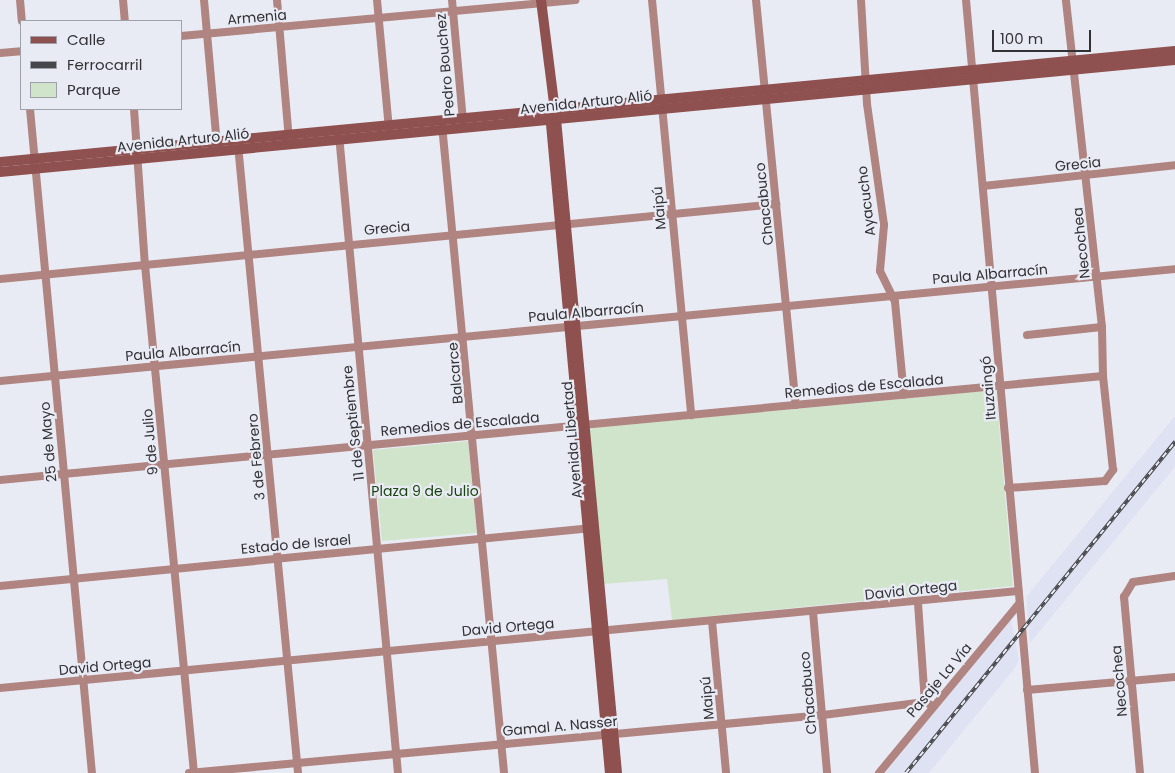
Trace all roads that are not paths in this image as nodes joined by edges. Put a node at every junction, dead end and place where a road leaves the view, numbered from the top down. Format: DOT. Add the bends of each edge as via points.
graph roads {
  1 [pos="20,0"];
  2 [pos="123,0"];
  3 [pos="204,0"];
  4 [pos="276,0"];
  5 [pos="377,0"];
  6 [pos="452,0"];
  7 [pos="575,0"];
  8 [pos="652,0"];
  9 [pos="756,0"];
  10 [pos="861,0"];
  11 [pos="966,0"];
  12 [pos="1066,0"];
  13 [pos="541,2"];
  14 [pos="453,11"];
  15 [pos="379,18"];
  16 [pos="22,20"];
  17 [pos="125,20"];
  18 [pos="279,27"];
  19 [pos="208,34"];
  20 [pos="182,36"];
  21 [pos="20,51"];
  22 [pos="1175,51"];
  23 [pos="0,53"];
  24 [pos="1175,60"];
  25 [pos="1073,65"];
  26 [pos="972,75"];
  27 [pos="868,84"];
  28 [pos="765,95"];
  29 [pos="662,104"];
  30 [pos="30,110"];
  31 [pos="134,110"];
  32 [pos="552,113"];
  33 [pos="463,122"];
  34 [pos="442,125"];
  35 [pos="389,129"];
  36 [pos="339,134"];
  37 [pos="289,139"];
  38 [pos="238,144"];
  39 [pos="217,146"];
  40 [pos="138,148"];
  41 [pos="136,160"];
  42 [pos="0,162"];
  43 [pos="35,164"];
  44 [pos="1175,166"];
  45 [pos="0,172"];
  46 [pos="1086,176"];
  47 [pos="983,186"];
  48 [pos="776,204"];
  49 [pos="672,214"];
  50 [pos="562,222"];
  51 [pos="454,234"];
  52 [pos="349,244"];
  53 [pos="249,255"];
  54 [pos="145,265"];
  55 [pos="1175,269"];
  56 [pos="45,275"];
  57 [pos="1097,277"];
  58 [pos="0,279"];
  59 [pos="991,286"];
  60 [pos="893,296"];
  61 [pos="787,306"];
  62 [pos="682,316"];
  63 [pos="572,326"];
  64 [pos="1102,327"];
  65 [pos="1027,335"];
  66 [pos="464,336"];
  67 [pos="359,346"];
  68 [pos="259,356"];
  69 [pos="155,366"];
  70 [pos="55,375"];
  71 [pos="1102,376"];
  72 [pos="0,381"];
  73 [pos="1000,385"];
  74 [pos="904,394"];
  75 [pos="796,405"];
  76 [pos="691,414"];
  77 [pos="581,425"];
  78 [pos="473,435"];
  79 [pos="368,445"];
  80 [pos="268,454"];
  81 [pos="164,464"];
  82 [pos="64,474"];
  83 [pos="0,480"];
  84 [pos="1008,488"];
  85 [pos="591,528"];
  86 [pos="482,538"];
  87 [pos="379,548"];
  88 [pos="278,558"];
  89 [pos="174,568"];
  90 [pos="1175,576"];
  91 [pos="74,579"];
  92 [pos="0,586"];
  93 [pos="1018,591"];
  94 [pos="918,603"];
  95 [pos="1020,604"];
  96 [pos="813,612"];
  97 [pos="712,621"];
  98 [pos="600,631"];
  99 [pos="492,641"];
  100 [pos="388,651"];
  101 [pos="287,661"];
  102 [pos="184,671"];
  103 [pos="1175,677"];
  104 [pos="83,680"];
  105 [pos="1132,681"];
  106 [pos="0,688"];
  107 [pos="1027,690"];
  108 [pos="925,702"];
  109 [pos="933,706"];
  110 [pos="823,715"];
  111 [pos="722,723"];
  112 [pos="610,734"];
  113 [pos="502,745"];
  114 [pos="396,754"];
  115 [pos="297,763"];
  116 [pos="92,773"];
  117 [pos="189,773"];
  118 [pos="194,773"];
  119 [pos="298,773"];
  120 [pos="398,773"];
  121 [pos="504,773"];
  122 [pos="610,773"];
  123 [pos="618,773"];
  124 [pos="726,773"];
  125 [pos="827,773"];
  126 [pos="880,773"];
  127 [pos="1034,773"];
  128 [pos="1140,773"];
  1 -- 16 [label="street"];
  2 -- 17 [label="street"];
  3 -- 19 [label="street"];
  4 -- 18 [label="street"];
  5 -- 15 [label="street"];
  6 -- 14 [label="street, Pedro Bouchez"];
  7 -- 13 [label="street, Armenia"];
  8 -- 29 [label="street, Maipú"];
  9 -- 28 [label="street, Chacabuco"];
  10 -- 27 [label="street, Ayacucho"];
  11 -- 26 [label="street, Ituzaingó"];
  12 -- 25 [label="street, Necochea"];
  13 -- 14 [label="street, Armenia"];
  13 -- 32 [label="main road, Avenida Libertad"];
  14 -- 15 [label="street, Armenia"];
  14 -- 33 [label="street, Pedro Bouchez"];
  15 -- 18 [label="street, Armenia"];
  15 -- 35 [label="street"];
  18 -- 19 [label="street, Armenia"];
  18 -- 37 [label="street"];
  19 -- 20 [label="street, Armenia"];
  19 -- 39 [label="street"];
  21 -- 23 [label="street"];
  22 -- 25 [label="main road, Avenida Arturo Alió"];
  24 -- 25 [label="main road, Avenida Arturo Alió"];
  25 -- 26 [label="main road, Avenida Arturo Alió"];
  25 -- 46 [label="street, Necochea"];
  26 -- 27 [label="main road, Avenida Arturo Alió"];
  26 -- 47 [label="street, Ituzaingó"];
  27 -- 28 [label="main road, Avenida Arturo Alió"];
  27 -- 60 [label="street, Ayacucho" via="871,138 884,225 880,271"];
  28 -- 29 [label="main road, Avenida Arturo Alió"];
  28 -- 48 [label="street, Chacabuco"];
  29 -- 32 [label="main road, Avenida Arturo Alió"];
  29 -- 49 [label="street, Maipú"];
  30 -- 43 [label="street, 25 de Mayo"];
  31 -- 40 [label="street, 9 de Julio"];
  32 -- 33 [label="main road, Avenida Arturo Alió"];
  32 -- 50 [label="main road, Avenida Libertad"];
  33 -- 34 [label="main road, Avenida Arturo Alió"];
  34 -- 35 [label="main road, Avenida Arturo Alió"];
  34 -- 51 [label="street, Balcarce"];
  35 -- 36 [label="main road, Avenida Arturo Alió"];
  36 -- 37 [label="main road, Avenida Arturo Alió"];
  36 -- 52 [label="street, 11 de Septiembre"];
  37 -- 38 [label="main road, Avenida Arturo Alió"];
  38 -- 39 [label="main road, Avenida Arturo Alió"];
  38 -- 53 [label="street, 3 de Febrero"];
  39 -- 40 [label="main road, Avenida Arturo Alió"];
  39 -- 41 [label="main road, Avenida Arturo Alió"];
  40 -- 41 [label="street, 9 de Julio"];
  40 -- 43 [label="main road, Avenida Arturo Alió"];
  41 -- 43 [label="main road, Avenida Arturo Alió"];
  41 -- 54 [label="street, 9 de Julio"];
  42 -- 43 [label="main road, Avenida Arturo Alió"];
  43 -- 45 [label="main road, Avenida Arturo Alió"];
  43 -- 56 [label="street, 25 de Mayo"];
  44 -- 46 [label="street, Grecia"];
  46 -- 47 [label="street, Grecia"];
  46 -- 57 [label="street, Necochea"];
  47 -- 59 [label="street, Ituzaingó"];
  48 -- 49 [label="street, Grecia"];
  48 -- 61 [label="street, Chacabuco"];
  49 -- 50 [label="street, Grecia"];
  49 -- 62 [label="street, Maipú"];
  50 -- 51 [label="street, Grecia"];
  50 -- 63 [label="main road, Avenida Libertad"];
  51 -- 52 [label="street, Grecia"];
  51 -- 66 [label="street, Balcarce"];
  52 -- 53 [label="street, Grecia"];
  52 -- 67 [label="street, 11 de Septiembre"];
  53 -- 54 [label="street, Grecia"];
  53 -- 68 [label="street, 3 de Febrero"];
  54 -- 56 [label="street, Grecia"];
  54 -- 69 [label="street, 9 de Julio"];
  55 -- 57 [label="street, Paula Albarracín"];
  56 -- 58 [label="street, Grecia"];
  56 -- 70 [label="street, 25 de Mayo"];
  57 -- 59 [label="street, Paula Albarracín"];
  57 -- 64 [label="street, Necochea"];
  59 -- 60 [label="street, Paula Albarracín"];
  59 -- 73 [label="street, Ituzaingó"];
  60 -- 61 [label="street, Paula Albarracín"];
  60 -- 74 [label="street, Ayacucho"];
  61 -- 62 [label="street, Paula Albarracín"];
  61 -- 75 [label="street, Chacabuco"];
  62 -- 63 [label="street, Paula Albarracín"];
  62 -- 76 [label="street, Maipú"];
  63 -- 66 [label="street, Paula Albarracín"];
  63 -- 77 [label="main road, Avenida Libertad"];
  64 -- 65 [label="street"];
  64 -- 71 [label="street, Necochea"];
  66 -- 67 [label="street, Paula Albarracín"];
  66 -- 78 [label="street, Balcarce"];
  67 -- 68 [label="street, Paula Albarracín"];
  67 -- 79 [label="street, 11 de Septiembre"];
  68 -- 69 [label="street, Paula Albarracín"];
  68 -- 80 [label="street, 3 de Febrero"];
  69 -- 70 [label="street, Paula Albarracín"];
  69 -- 81 [label="street, 9 de Julio"];
  70 -- 72 [label="street, Paula Albarracín"];
  70 -- 82 [label="street, 25 de Mayo"];
  71 -- 73 [label="street, Remedios de Escalada"];
  71 -- 84 [label="street, Necochea" via="1113,464 1111,475 1105,481"];
  73 -- 74 [label="street, Remedios de Escalada"];
  73 -- 84 [label="street, Ituzaingó"];
  74 -- 75 [label="street, Remedios de Escalada"];
  75 -- 76 [label="street, Remedios de Escalada"];
  76 -- 77 [label="street, Remedios de Escalada"];
  77 -- 78 [label="street, Remedios de Escalada"];
  77 -- 85 [label="main road, Avenida Libertad"];
  78 -- 79 [label="street, Remedios de Escalada"];
  78 -- 86 [label="street, Balcarce"];
  79 -- 80 [label="street, Remedios de Escalada"];
  79 -- 87 [label="street, 11 de Septiembre"];
  80 -- 81 [label="street, Remedios de Escalada"];
  80 -- 88 [label="street, 3 de Febrero"];
  81 -- 82 [label="street, Remedios de Escalada"];
  81 -- 89 [label="street, 9 de Julio"];
  82 -- 83 [label="street, Remedios de Escalada"];
  82 -- 91 [label="street, 25 de Mayo"];
  84 -- 93 [label="street, Ituzaingó"];
  85 -- 86 [label="street, Estado de Israel"];
  85 -- 98 [label="main road, Avenida Libertad"];
  86 -- 87 [label="street, Estado de Israel"];
  86 -- 99 [label="street, Balcarce"];
  87 -- 88 [label="street, Estado de Israel"];
  87 -- 100 [label="street, 11 de Septiembre"];
  88 -- 89 [label="street, Estado de Israel"];
  88 -- 101 [label="street, 3 de Febrero"];
  89 -- 91 [label="street, Estado de Israel"];
  89 -- 102 [label="street, 9 de Julio"];
  90 -- 105 [label="street, Necochea" via="1140,580 1128,587 1124,598"];
  91 -- 92 [label="street, Estado de Israel"];
  91 -- 104 [label="street, 25 de Mayo"];
  93 -- 94 [label="street, David Ortega"];
  93 -- 95 [label="street, Ituzaingó"];
  94 -- 96 [label="street, David Ortega"];
  94 -- 108 [label="street"];
  95 -- 107 [label="street, Ituzaingó"];
  95 -- 109 [label="street, Pasaje La Vía"];
  96 -- 97 [label="street, David Ortega"];
  96 -- 110 [label="street, Chacabuco"];
  97 -- 98 [label="street, David Ortega"];
  97 -- 111 [label="street, Maipú"];
  98 -- 99 [label="street, David Ortega"];
  98 -- 112 [label="main road, Avenida Libertad"];
  99 -- 100 [label="street, David Ortega"];
  99 -- 113 [label="street, Balcarce"];
  100 -- 101 [label="street, David Ortega"];
  100 -- 114 [label="street, 11 de Septiembre"];
  101 -- 102 [label="street, David Ortega"];
  101 -- 115 [label="street, 3 de Febrero"];
  102 -- 104 [label="street, David Ortega"];
  102 -- 118 [label="street, 9 de Julio"];
  103 -- 105 [label="street"];
  104 -- 106 [label="street, David Ortega"];
  104 -- 116 [label="street, 25 de Mayo"];
  105 -- 107 [label="street"];
  105 -- 128 [label="street, Necochea"];
  107 -- 127 [label="street, Ituzaingó"];
  108 -- 109 [label="street"];
  108 -- 110 [label="street, Gamal A. Nasser"];
  109 -- 126 [label="street, Pasaje La Vía"];
  110 -- 111 [label="street, Gamal A. Nasser"];
  110 -- 125 [label="street, Chacabuco"];
  111 -- 112 [label="street, Gamal A. Nasser"];
  111 -- 124 [label="street, Maipú"];
  112 -- 113 [label="street, Gamal A. Nasser"];
  112 -- 122 [label="main road, Avenida Libertad"];
  112 -- 123 [label="main road, Avenida Libertad"];
  113 -- 114 [label="street, Gamal A. Nasser"];
  113 -- 121 [label="street, Balcarce"];
  114 -- 115 [label="street, Gamal A. Nasser"];
  114 -- 120 [label="street, 11 de Septiembre"];
  115 -- 118 [label="street, Gamal A. Nasser"];
  115 -- 119 [label="street, 3 de Febrero"];
  117 -- 118 [label="street, Gamal A. Nasser"];
}
